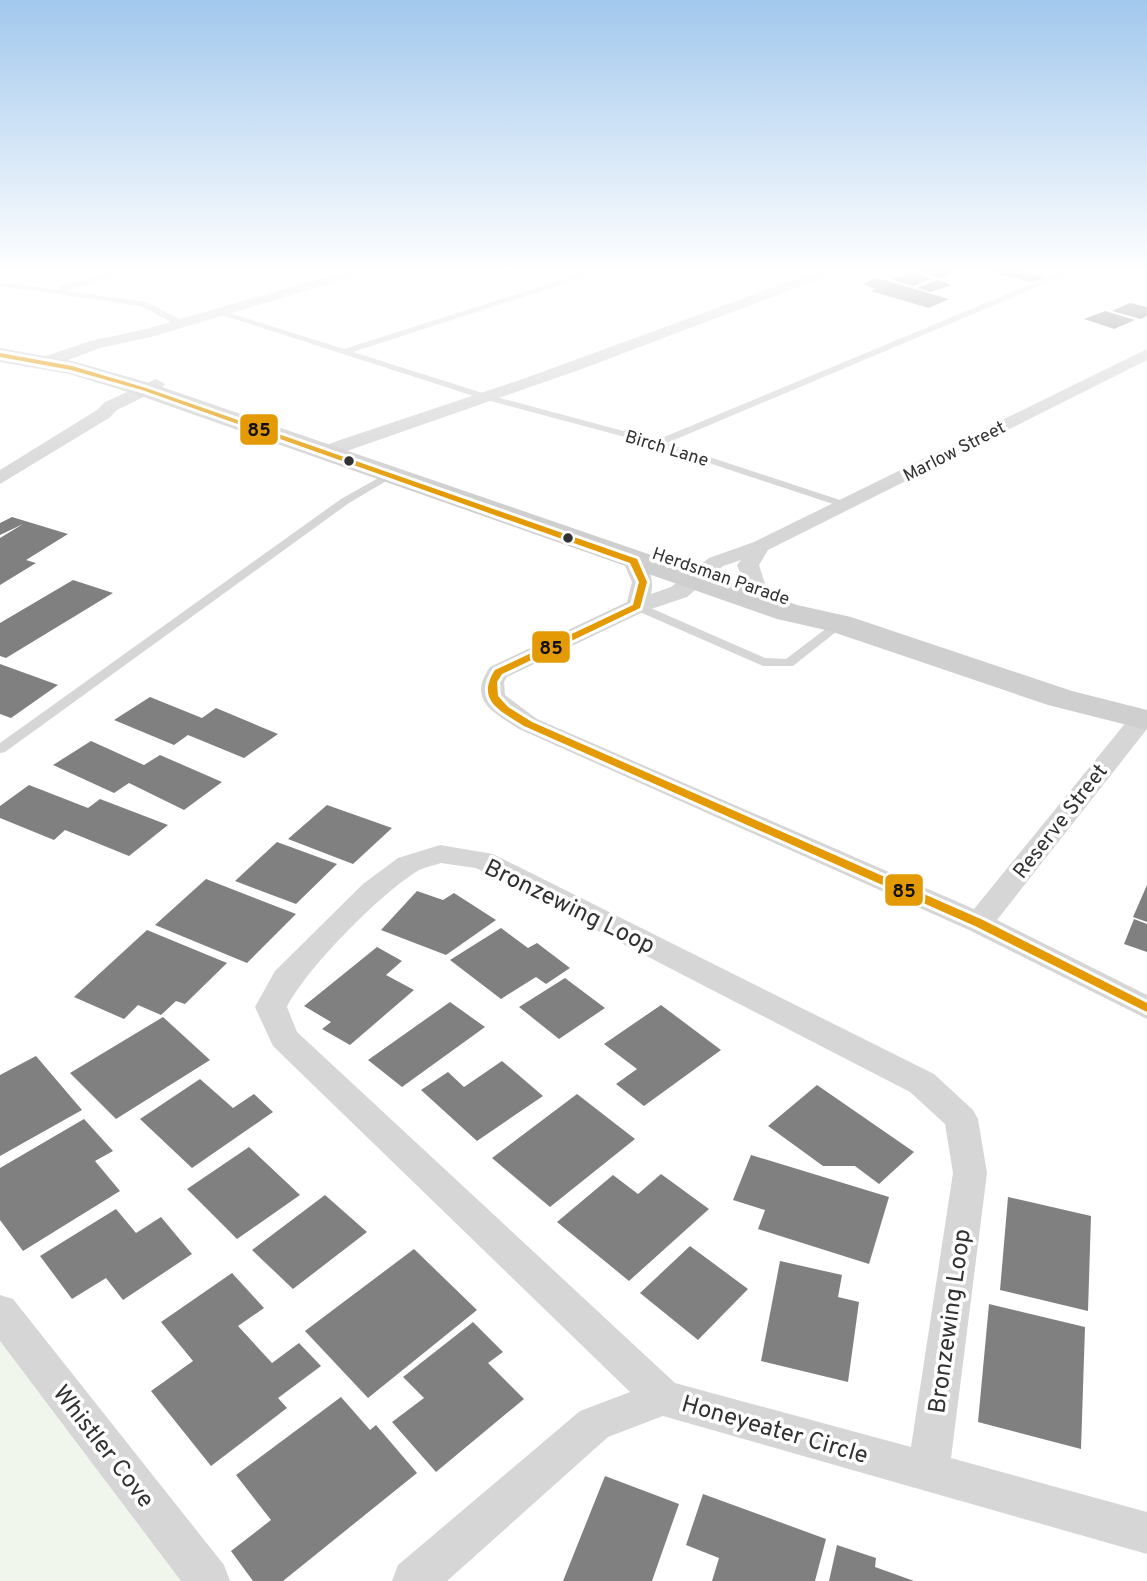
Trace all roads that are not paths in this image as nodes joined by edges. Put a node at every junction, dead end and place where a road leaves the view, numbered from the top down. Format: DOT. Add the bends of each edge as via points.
graph roads {
  1 [pos="123,344"];
  2 [pos="323,344"];
  3 [pos="370,344"];
  4 [pos="633,344"];
  5 [pos="896,344"];
  6 [pos="0,348"];
  7 [pos="347,351"];
  8 [pos="1147,354"];
  9 [pos="0,355"];
  10 [pos="62,361"];
  11 [pos="158,389"];
  12 [pos="486,397"];
  13 [pos="657,443"];
  14 [pos="337,451"];
  15 [pos="388,475"];
  16 [pos="0,478"];
  17 [pos="845,505"];
  18 [pos="761,546"];
  19 [pos="635,561"];
  20 [pos="700,576"];
  21 [pos="755,587"];
  22 [pos="638,606"];
  23 [pos="839,624"];
  24 [pos="1144,720"];
  25 [pos="0,749"];
  26 [pos="979,922"];
  27 [pos="1147,1008"];
  28 [pos="0,1311"];
  29 [pos="663,1398"];
  30 [pos="928,1473"];
  31 [pos="1147,1533"];
  32 [pos="208,1581"];
  33 [pos="414,1581"];
  1 -- 10 [label="street"];
  2 -- 7 [label="lane, Birch Lane"];
  3 -- 7 [label="lane"];
  4 -- 12 [label="street"];
  5 -- 13 [label="lane"];
  6 -- 10 [label="main road, Herdsman Parade"];
  7 -- 12 [label="lane, Birch Lane"];
  8 -- 17 [label="street, Marlow Street"];
  9 -- 10 [label="main road, Herdsman Parade"];
  10 -- 11 [label="main road, Herdsman Parade"];
  11 -- 14 [label="main road, Herdsman Parade"];
  11 -- 16 [label="street" via="122,411 103,414"];
  12 -- 13 [label="lane, Birch Lane"];
  12 -- 14 [label="street"];
  13 -- 17 [label="lane, Birch Lane"];
  14 -- 15 [label="main road, Herdsman Parade"];
  14 -- 20 [label="main road, Herdsman Parade"];
  15 -- 19 [label="main road, Herdsman Parade"];
  15 -- 25 [label="lane"];
  17 -- 18 [label="street, Marlow Street"];
  18 -- 20 [label="street, Marlow Street" via="716,562"];
  18 -- 21 [label="street" via="748,565"];
  19 -- 20 [label="main road, Herdsman Parade"];
  19 -- 22 [label="street" via="643,582"];
  20 -- 21 [label="main road, Herdsman Parade"];
  20 -- 22 [label="street" via="679,592"];
  20 -- 23 [label="main road, Herdsman Parade" via="788,612"];
  21 -- 23 [label="main road, Herdsman Parade"];
  22 -- 23 [label="lane" via="763,662 789,663"];
  22 -- 26 [label="street" via="498,672 492,682 493,697 528,724"];
  23 -- 24 [label="main road, Herdsman Parade" via="1060,698"];
  24 -- 26 [label="street, Reserve Street"];
  26 -- 27 [label="street"];
  28 -- 32 [label="street, Whistler Cove"];
  29 -- 30 [label="street, Honeyeater Circle"];
  29 -- 30 [label="street, Bronzewing Loop" via="285,1038 271,1007 286,979 373,891 408,864 440,854 483,860 922,1083 961,1119 970,1173"];
  29 -- 33 [label="street, Honeyeater Circle" via="594,1424"];
  30 -- 31 [label="street, Honeyeater Circle"];
}
